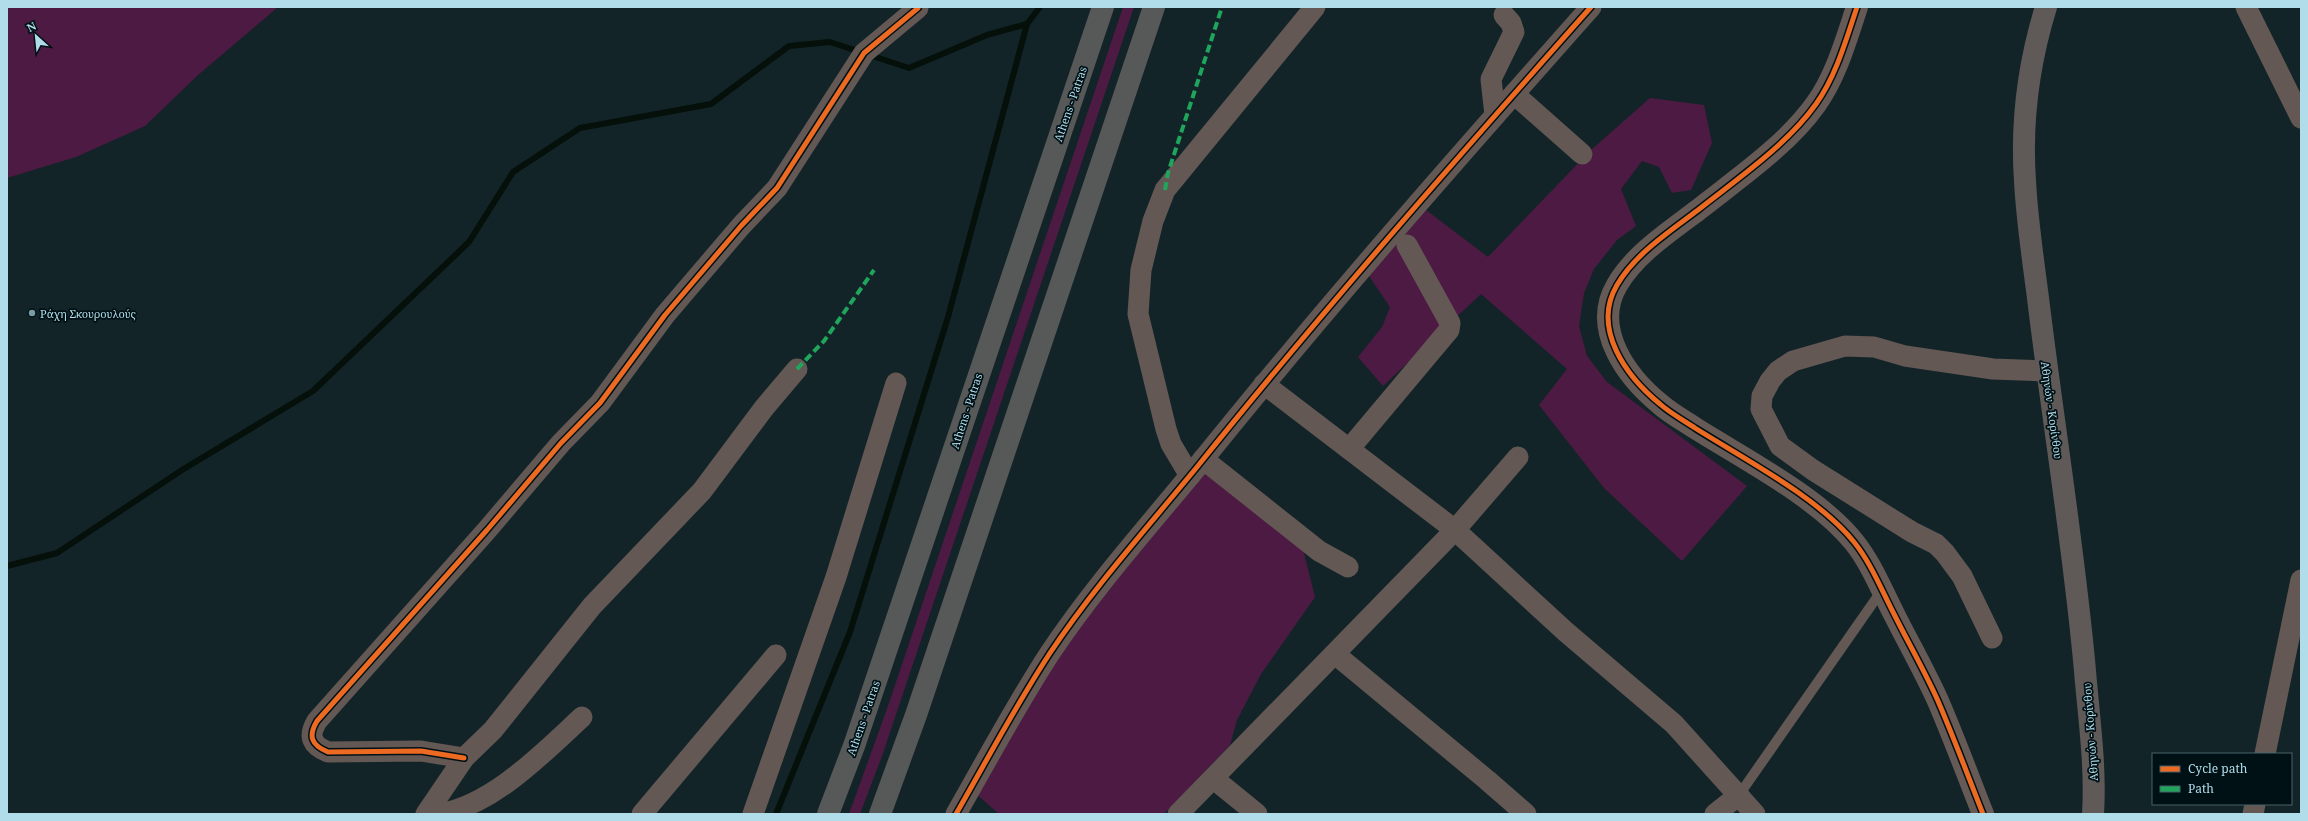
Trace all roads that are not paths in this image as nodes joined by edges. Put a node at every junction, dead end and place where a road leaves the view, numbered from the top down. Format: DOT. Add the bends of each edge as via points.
graph roads {
  1 [pos="1103,7"];
  2 [pos="1154,7"];
  3 [pos="1315,7"];
  4 [pos="1591,7"];
  5 [pos="1857,7"];
  6 [pos="2046,7"];
  7 [pos="2246,7"];
  8 [pos="918,8"];
  9 [pos="1504,15"];
  10 [pos="1514,94"];
  11 [pos="1495,116"];
  12 [pos="2301,118"];
  13 [pos="1582,154"];
  14 [pos="1407,245"];
  15 [pos="797,369"];
  16 [pos="2046,370"];
  17 [pos="896,383"];
  18 [pos="1264,384"];
  19 [pos="1350,448"];
  20 [pos="1518,457"];
  21 [pos="1203,459"];
  22 [pos="1190,476"];
  23 [pos="1455,530"];
  24 [pos="1348,567"];
  25 [pos="2301,580"];
  26 [pos="1882,590"];
  27 [pos="1992,638"];
  28 [pos="1335,654"];
  29 [pos="776,656"];
  30 [pos="582,717"];
  31 [pos="2265,753"];
  32 [pos="464,758"];
  33 [pos="1214,779"];
  34 [pos="1739,795"];
  35 [pos="426,814"];
  36 [pos="439,814"];
  37 [pos="642,814"];
  38 [pos="753,814"];
  39 [pos="828,814"];
  40 [pos="880,814"];
  41 [pos="956,814"];
  42 [pos="1178,814"];
  43 [pos="1257,814"];
  44 [pos="1526,814"];
  45 [pos="1715,814"];
  46 [pos="1755,814"];
  47 [pos="1983,814"];
  48 [pos="2093,814"];
  1 -- 39 [label="highway, Athens - Patras" via="854,746"];
  2 -- 40 [label="highway" via="916,715"];
  3 -- 22 [label="street" via="1165,190 1153,221 1141,270 1138,314 1166,429 1171,444"];
  4 -- 10 [label="street"];
  5 -- 26 [label="street" via="1829,81 1816,104 1793,132 1636,261 1617,286 1610,302 1610,332 1618,358 1635,381 1660,405 1807,500 1831,519 1854,542"];
  6 -- 16 [label="main road, Αθηνών - Κορίνθου" via="2030,82 2024,129 2025,180"];
  7 -- 12 [label="street"];
  8 -- 32 [label="street" via="864,53 777,188 665,315 600,403 561,443 317,720 311,730 312,739 318,748 328,752 421,751"];
  9 -- 11 [label="street" via="1514,32 1491,79"];
  10 -- 11 [label="street"];
  10 -- 13 [label="street"];
  11 -- 18 [label="street" via="1378,248"];
  14 -- 19 [label="street" via="1450,323 1449,330"];
  15 -- 32 [label="street" via="764,408 702,491 592,606 493,730"];
  16 -- 27 [label="street" via="1993,369 1905,356 1874,348 1845,346 1793,361 1770,381 1762,396 1761,409 1780,446 1813,470 1912,532 1936,544 1962,576"];
  16 -- 48 [label="main road, Αθηνών - Κορίνθου" via="2082,632 2092,755"];
  17 -- 38 [label="street" via="836,577"];
  18 -- 19 [label="street"];
  18 -- 21 [label="street"];
  19 -- 23 [label="street"];
  20 -- 23 [label="street"];
  21 -- 22 [label="street"];
  21 -- 24 [label="street" via="1319,551"];
  22 -- 41 [label="street" via="1097,588 1050,652"];
  23 -- 28 [label="street"];
  23 -- 34 [label="street" via="1566,632 1674,724"];
  25 -- 31 [label="street"];
  26 -- 34 [label="lane"];
  26 -- 47 [label="street" via="1937,700"];
  28 -- 33 [label="street"];
  28 -- 44 [label="street"];
  29 -- 37 [label="street"];
  30 -- 36 [label="street" via="497,790 476,801"];
  32 -- 35 [label="street"];
  33 -- 42 [label="street"];
  33 -- 43 [label="street"];
  34 -- 45 [label="street"];
  34 -- 46 [label="street"];
}
